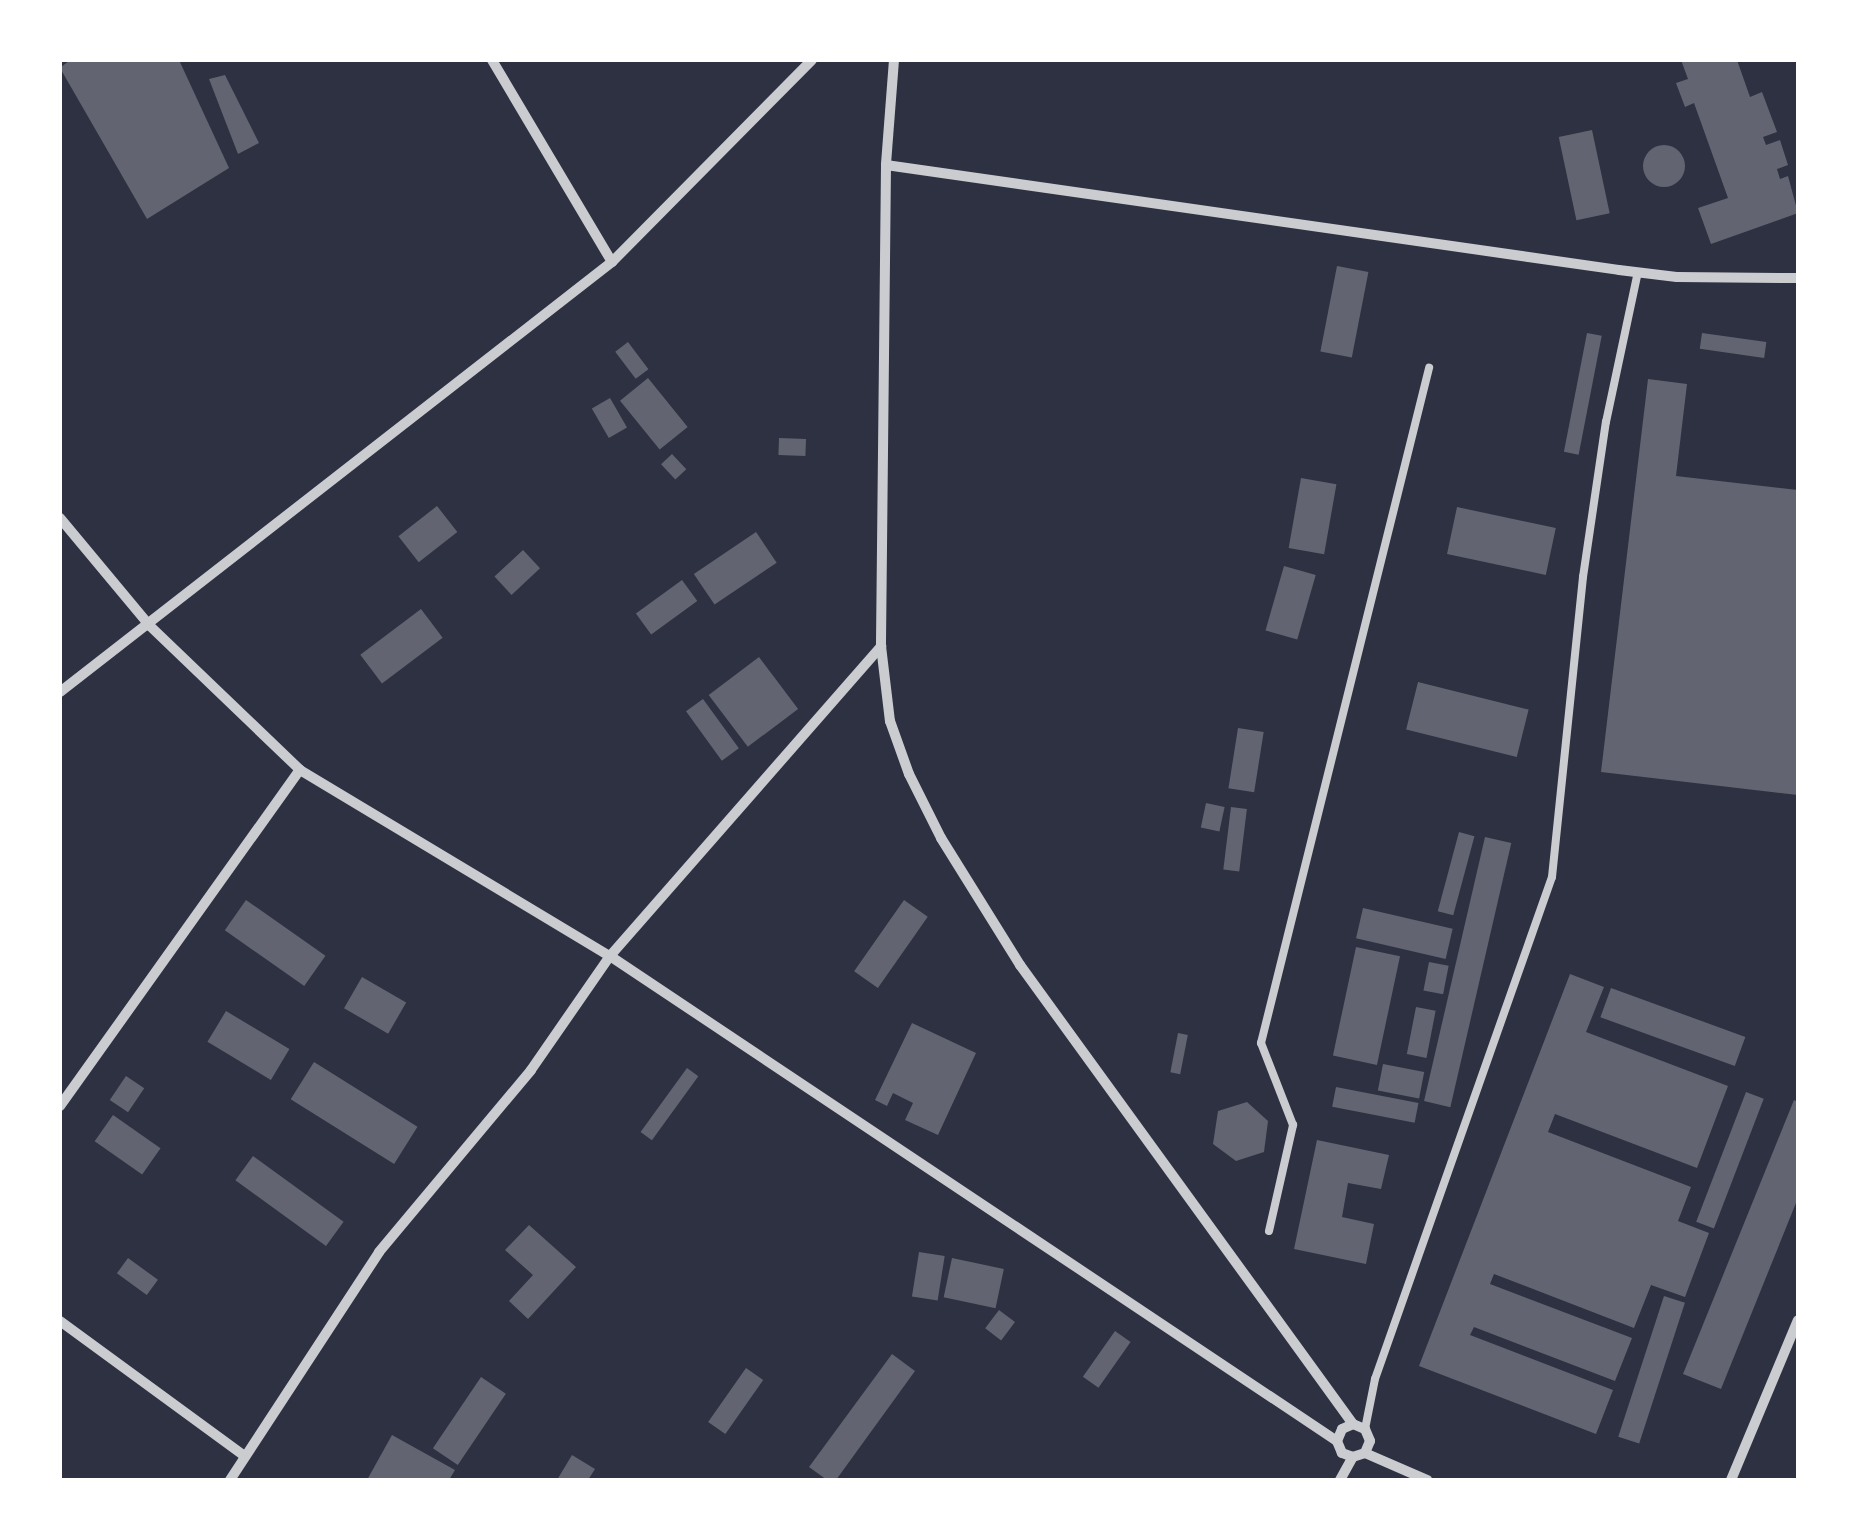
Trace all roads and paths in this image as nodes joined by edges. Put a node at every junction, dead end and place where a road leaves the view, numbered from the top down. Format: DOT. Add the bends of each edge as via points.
graph roads {
  1 [pos="492,60"];
  2 [pos="812,60"];
  3 [pos="894,60"];
  4 [pos="886,165"];
  5 [pos="612,262"];
  6 [pos="1638,272"];
  7 [pos="1798,278"];
  8 [pos="1429,368"];
  9 [pos="60,518"];
  10 [pos="150,626"];
  11 [pos="881,646"];
  12 [pos="60,692"];
  13 [pos="300,770"];
  14 [pos="610,956"];
  15 [pos="60,1106"];
  16 [pos="1269,1231"];
  17 [pos="1798,1320"];
  18 [pos="60,1321"];
  19 [pos="1353,1424"];
  20 [pos="1365,1429"];
  21 [pos="1337,1441"];
  22 [pos="1365,1452"];
  23 [pos="243,1455"];
  24 [pos="1353,1458"];
  25 [pos="230,1480"];
  26 [pos="1340,1480"];
  27 [pos="1427,1480"];
  28 [pos="1730,1480"];
  1 -- 5 [label="street"];
  2 -- 5 [label="street"];
  3 -- 4 [label="street"];
  4 -- 6 [label="street"];
  4 -- 11 [label="street"];
  5 -- 10 [label="street"];
  6 -- 7 [label="street"];
  6 -- 20 [label="lane" via="1586,558 1552,877 1376,1379"];
  8 -- 16 [label="lane" via="1261,1043 1292,1125"];
  9 -- 10 [label="street"];
  10 -- 12 [label="street"];
  10 -- 13 [label="street"];
  11 -- 14 [label="street"];
  11 -- 19 [label="street" via="890,721 942,838 1020,965"];
  13 -- 14 [label="street"];
  13 -- 15 [label="street"];
  14 -- 21 [label="street"];
  14 -- 23 [label="street" via="531,1070 379,1252"];
  17 -- 28 [label="street"];
  18 -- 23 [label="street"];
  19 -- 20 [label="street"];
  19 -- 21 [label="street"];
  20 -- 22 [label="street"];
  21 -- 24 [label="street"];
  22 -- 24 [label="street"];
  22 -- 27 [label="street"];
  23 -- 25 [label="street"];
  24 -- 26 [label="street"];
}
